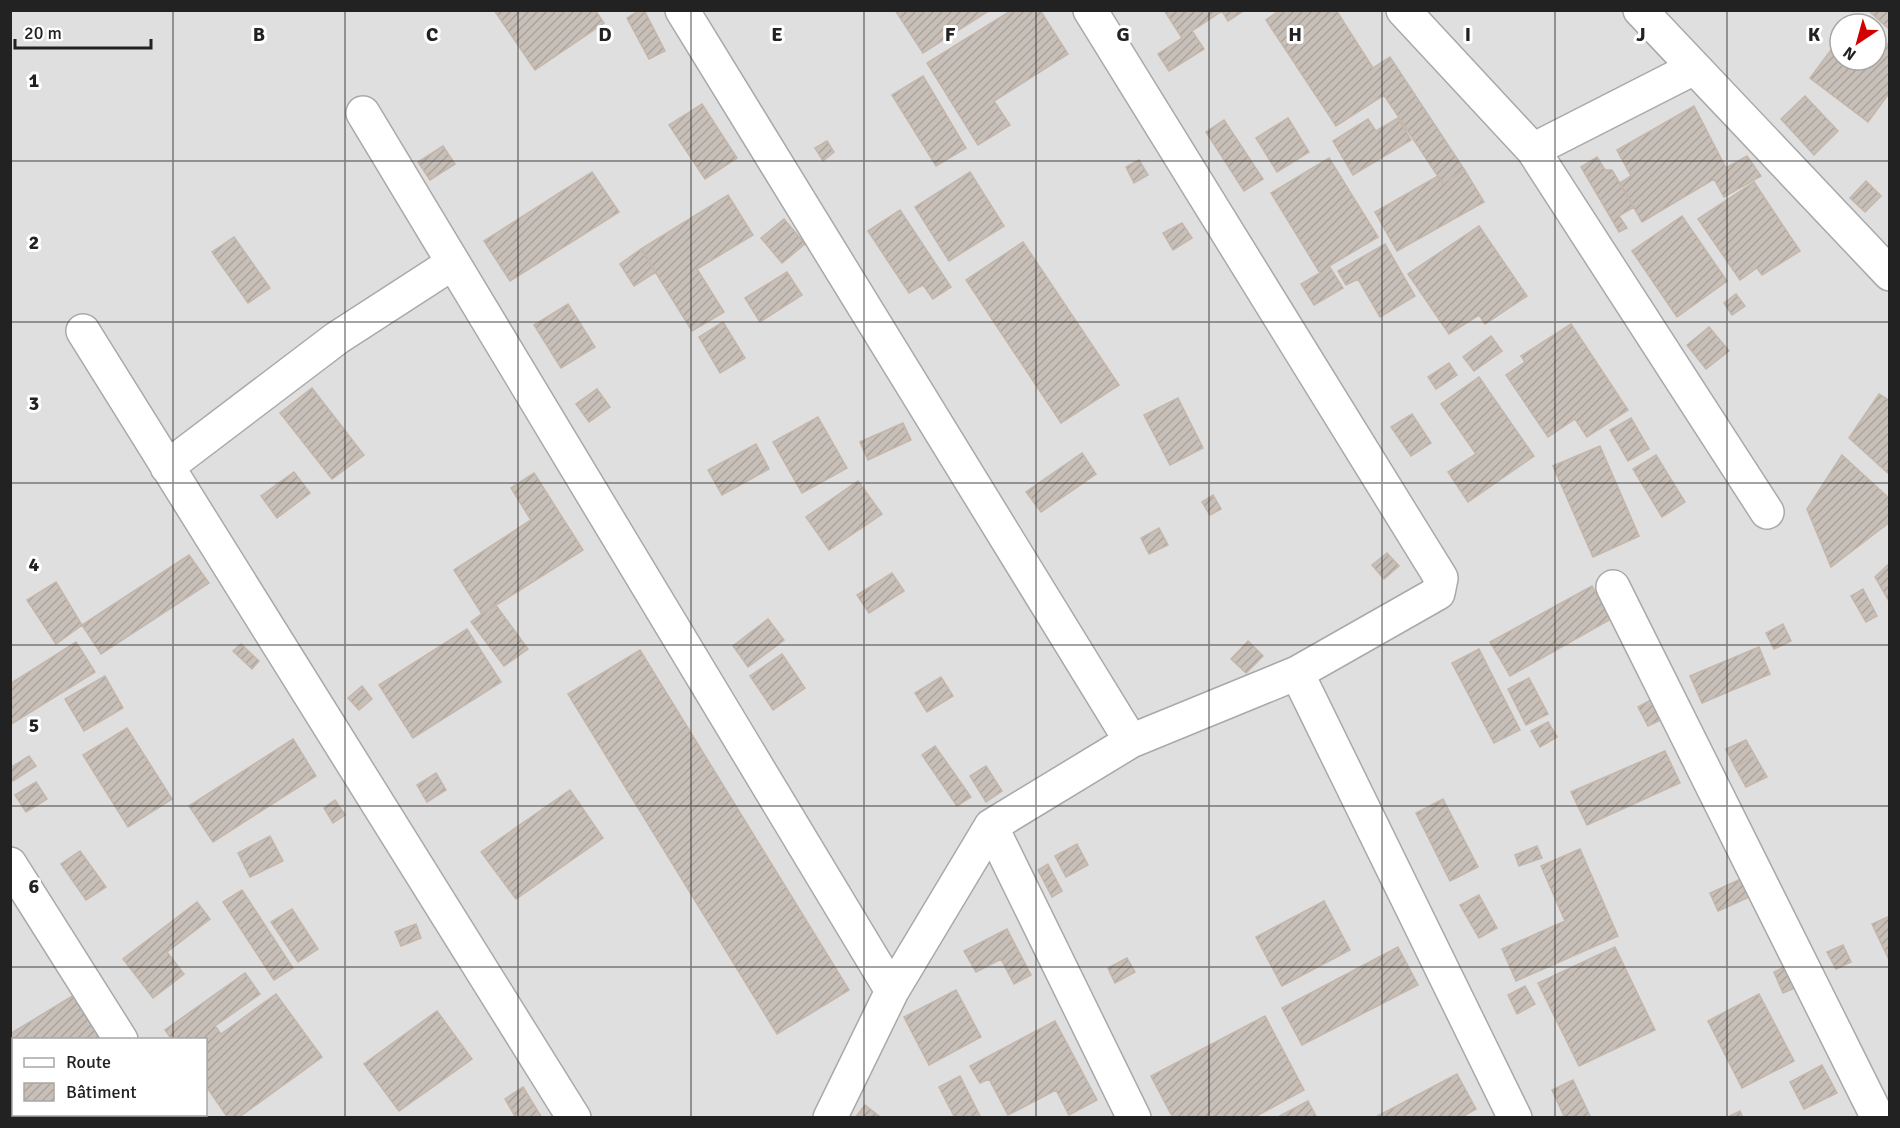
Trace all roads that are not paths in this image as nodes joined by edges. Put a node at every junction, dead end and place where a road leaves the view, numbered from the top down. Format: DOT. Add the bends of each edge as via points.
graph roads {
  1 [pos="681,10"];
  2 [pos="1090,10"];
  3 [pos="1403,10"];
  4 [pos="1640,10"];
  5 [pos="1694,68"];
  6 [pos="363,113"];
  7 [pos="1533,150"];
  8 [pos="453,263"];
  9 [pos="1890,274"];
  10 [pos="82,331"];
  11 [pos="167,467"];
  12 [pos="1767,512"];
  13 [pos="1613,587"];
  14 [pos="1297,673"];
  15 [pos="1131,741"];
  16 [pos="991,826"];
  17 [pos="10,864"];
  18 [pos="892,991"];
  19 [pos="120,1038"];
  20 [pos="574,1118"];
  21 [pos="830,1118"];
  22 [pos="1134,1118"];
  23 [pos="1515,1118"];
  24 [pos="1878,1118"];
  1 -- 15 [label="street"];
  2 -- 14 [label="street" via="1441,578 1438,593"];
  3 -- 7 [label="street"];
  4 -- 5 [label="street"];
  5 -- 7 [label="street"];
  5 -- 9 [label="street"];
  6 -- 8 [label="street"];
  7 -- 12 [label="street"];
  8 -- 11 [label="street" via="337,338"];
  8 -- 18 [label="street"];
  10 -- 11 [label="street"];
  11 -- 20 [label="street"];
  13 -- 24 [label="street"];
  14 -- 15 [label="street"];
  14 -- 23 [label="street"];
  15 -- 16 [label="street"];
  16 -- 18 [label="street"];
  16 -- 22 [label="street"];
  17 -- 19 [label="street"];
  18 -- 21 [label="street"];
}
